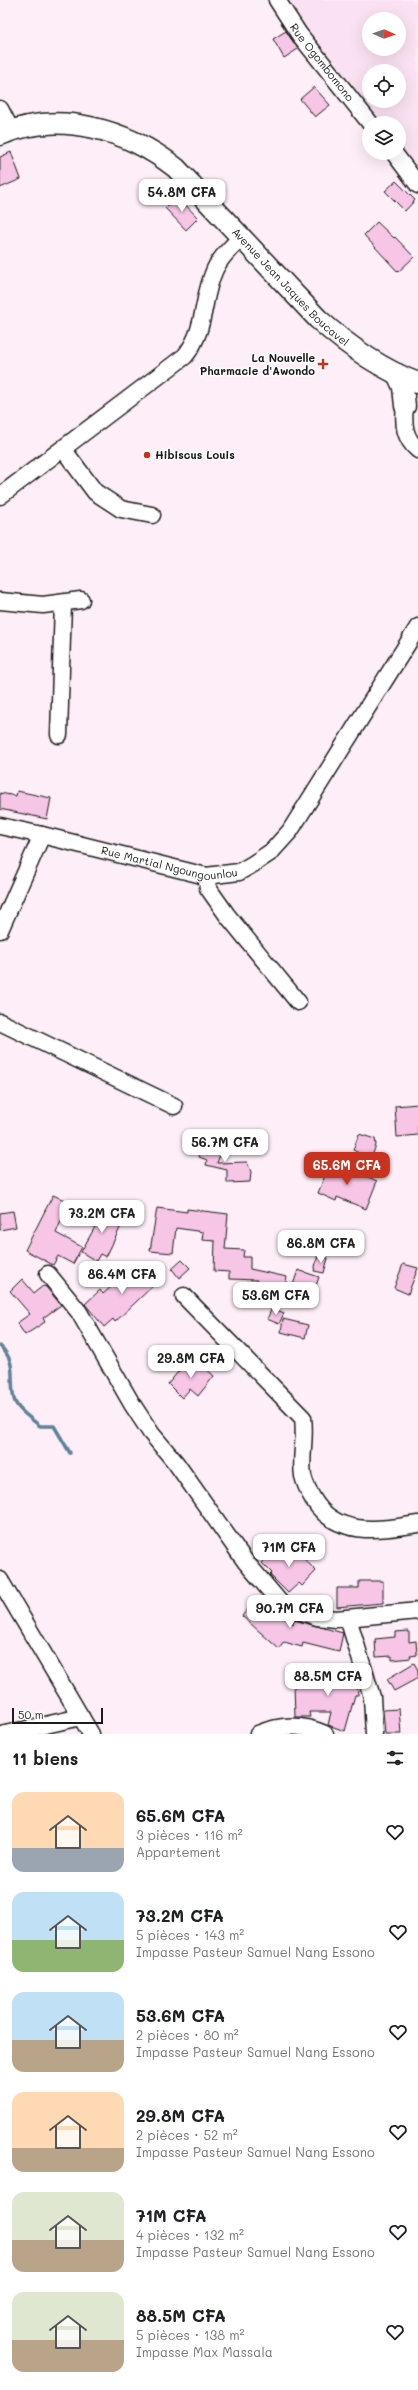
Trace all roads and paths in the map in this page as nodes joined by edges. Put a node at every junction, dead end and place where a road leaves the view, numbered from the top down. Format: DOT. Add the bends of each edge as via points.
graph roads {
  1 [pos="277,0"];
  2 [pos="0,109"];
  3 [pos="364,116"];
  4 [pos="5,133"];
  5 [pos="399,160"];
  6 [pos="418,185"];
  7 [pos="241,237"];
  8 [pos="397,374"];
  9 [pos="418,383"];
  10 [pos="418,390"];
  11 [pos="405,406"];
  12 [pos="63,449"];
  13 [pos="418,450"];
  14 [pos="0,496"];
  15 [pos="152,515"];
  16 [pos="81,600"];
  17 [pos="0,601"];
  18 [pos="63,602"];
  19 [pos="418,627"];
  20 [pos="59,735"];
  21 [pos="0,826"];
  22 [pos="42,835"];
  23 [pos="206,876"];
  24 [pos="0,930"];
  25 [pos="298,1002"];
  26 [pos="0,1022"];
  27 [pos="174,1106"];
  28 [pos="48,1274"];
  29 [pos="184,1296"];
  30 [pos="418,1524"];
  31 [pos="0,1580"];
  32 [pos="418,1611"];
  33 [pos="348,1618"];
  34 [pos="81,1717"];
  35 [pos="5,1734"];
  36 [pos="91,1734"];
  37 [pos="258,1734"];
  38 [pos="324,1734"];
  39 [pos="374,1734"];
  1 -- 3 [label="street, Rue Ogombomono" via="299,34"];
  2 -- 4 [label="street"];
  4 -- 7 [label="main road, Avenue Jean Jaques Boucavel" via="48,124 66,124 97,128 130,139 176,168"];
  5 -- 6 [label="street"];
  7 -- 8 [label="main road, Avenue Jean Jaques Boucavel" via="340,339"];
  7 -- 12 [label="street" via="216,268 210,282 195,344 185,356"];
  8 -- 9 [label="main road, Avenue Jean Jaques Boucavel"];
  8 -- 11 [label="main road" via="403,387"];
  10 -- 11 [label="main road" via="408,399"];
  11 -- 13 [label="street" via="405,431 410,443"];
  12 -- 14 [label="street"];
  12 -- 15 [label="street" via="95,492 121,509"];
  16 -- 18 [label="street"];
  17 -- 18 [label="street" via="24,605"];
  18 -- 20 [label="street"];
  19 -- 23 [label="street, Rue Martial Ngoungounlou" via="290,831 271,852 253,864 238,872"];
  21 -- 22 [label="street, Rue Martial Ngoungounlou"];
  22 -- 23 [label="street, Rue Martial Ngoungounlou"];
  22 -- 24 [label="street"];
  23 -- 25 [label="street" via="208,888 227,915"];
  26 -- 27 [label="street"];
  28 -- 33 [label="street" via="79,1312 151,1433 283,1606 326,1618"];
  29 -- 30 [label="street" via="303,1418 303,1476 318,1507 344,1527 357,1529"];
  31 -- 34 [label="street"];
  32 -- 33 [label="street"];
  33 -- 39 [label="street" via="372,1697"];
  34 -- 35 [label="street"];
  34 -- 36 [label="street"];
  37 -- 38 [label="street" via="293,1726"];
}
